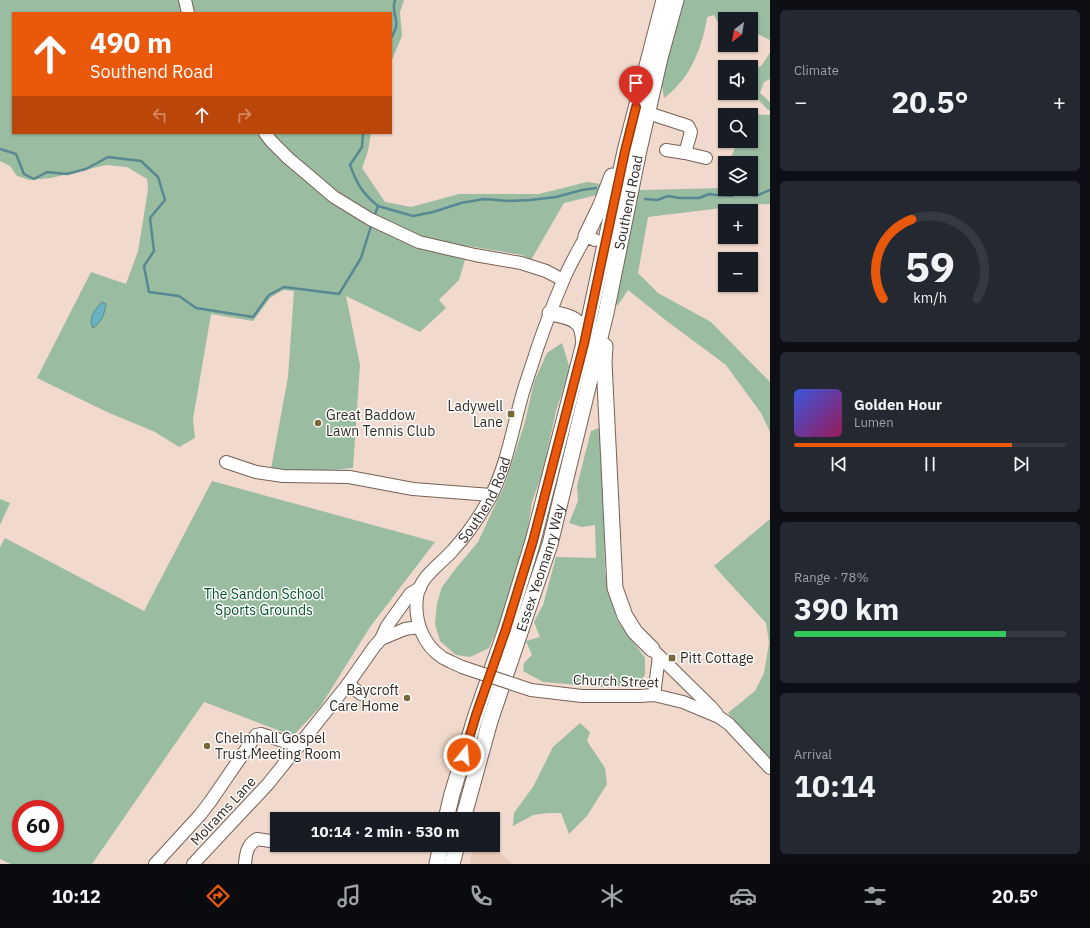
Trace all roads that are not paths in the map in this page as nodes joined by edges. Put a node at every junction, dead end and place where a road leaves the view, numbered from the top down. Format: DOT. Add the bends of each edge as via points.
graph roads {
  1 [pos="185,0"];
  2 [pos="664,0"];
  3 [pos="676,0"];
  4 [pos="188,12"];
  5 [pos="648,113"];
  6 [pos="266,134"];
  7 [pos="666,150"];
  8 [pos="625,151"];
  9 [pos="685,153"];
  10 [pos="706,158"];
  11 [pos="590,238"];
  12 [pos="563,280"];
  13 [pos="606,313"];
  14 [pos="550,314"];
  15 [pos="584,344"];
  16 [pos="226,462"];
  17 [pos="491,496"];
  18 [pos="420,588"];
  19 [pos="419,627"];
  20 [pos="381,639"];
  21 [pos="655,652"];
  22 [pos="348,684"];
  23 [pos="532,690"];
  24 [pos="361,694"];
  25 [pos="654,695"];
  26 [pos="719,717"];
  27 [pos="299,746"];
  28 [pos="770,768"];
  29 [pos="448,812"];
  30 [pos="465,812"];
  31 [pos="270,841"];
  32 [pos="440,852"];
  33 [pos="455,852"];
  34 [pos="155,864"];
  35 [pos="193,864"];
  36 [pos="245,864"];
  37 [pos="437,864"];
  38 [pos="452,864"];
  1 -- 4 [label="street"];
  2 -- 8 [label="main road, Southend Road"];
  3 -- 5 [label="main road, Southend Road"];
  5 -- 9 [label="street" via="688,126 691,132"];
  5 -- 13 [label="main road, Southend Road"];
  6 -- 12 [label="street" via="288,158 334,197 372,220 419,242 521,263"];
  7 -- 9 [label="street"];
  8 -- 11 [label="main road" via="613,172"];
  8 -- 15 [label="main road, Essex Yeomanry Way"];
  9 -- 10 [label="street"];
  11 -- 12 [label="street, Southend Road"];
  12 -- 14 [label="street, Southend Road"];
  13 -- 21 [label="main road" via="604,362 615,588 625,616 635,632"];
  13 -- 30 [label="main road, Essex Yeomanry Way" via="550,544 490,721"];
  14 -- 15 [label="main road" via="573,319 579,325"];
  14 -- 17 [label="street, Southend Road" via="524,387 503,468"];
  15 -- 29 [label="main road, Essex Yeomanry Way" via="533,541"];
  16 -- 17 [label="street" via="256,472 283,476 349,476 414,489"];
  17 -- 18 [label="street, Southend Road" via="453,550 425,578"];
  18 -- 19 [label="street, Southend Road" via="416,612"];
  18 -- 20 [label="street" via="410,594"];
  19 -- 20 [label="street, Molrams Lane" via="405,629"];
  19 -- 23 [label="street, Southend Road, bridge" via="434,650 444,658 462,667"];
  20 -- 22 [label="street, Molrams Lane"];
  21 -- 25 [label="street"];
  21 -- 26 [label="street"];
  22 -- 24 [label="street"];
  22 -- 27 [label="street, Molrams Lane"];
  23 -- 25 [label="street, Church Street" via="582,696"];
  25 -- 26 [label="street, Church Street" via="683,702"];
  26 -- 28 [label="street, Church Street"];
  27 -- 34 [label="street" via="261,734 256,735 200,815"];
  27 -- 35 [label="street, Molrams Lane" via="268,784"];
  31 -- 36 [label="street" via="254,840 247,850"];
  32 -- 37 [label="main road"];
  33 -- 38 [label="main road"];
}
